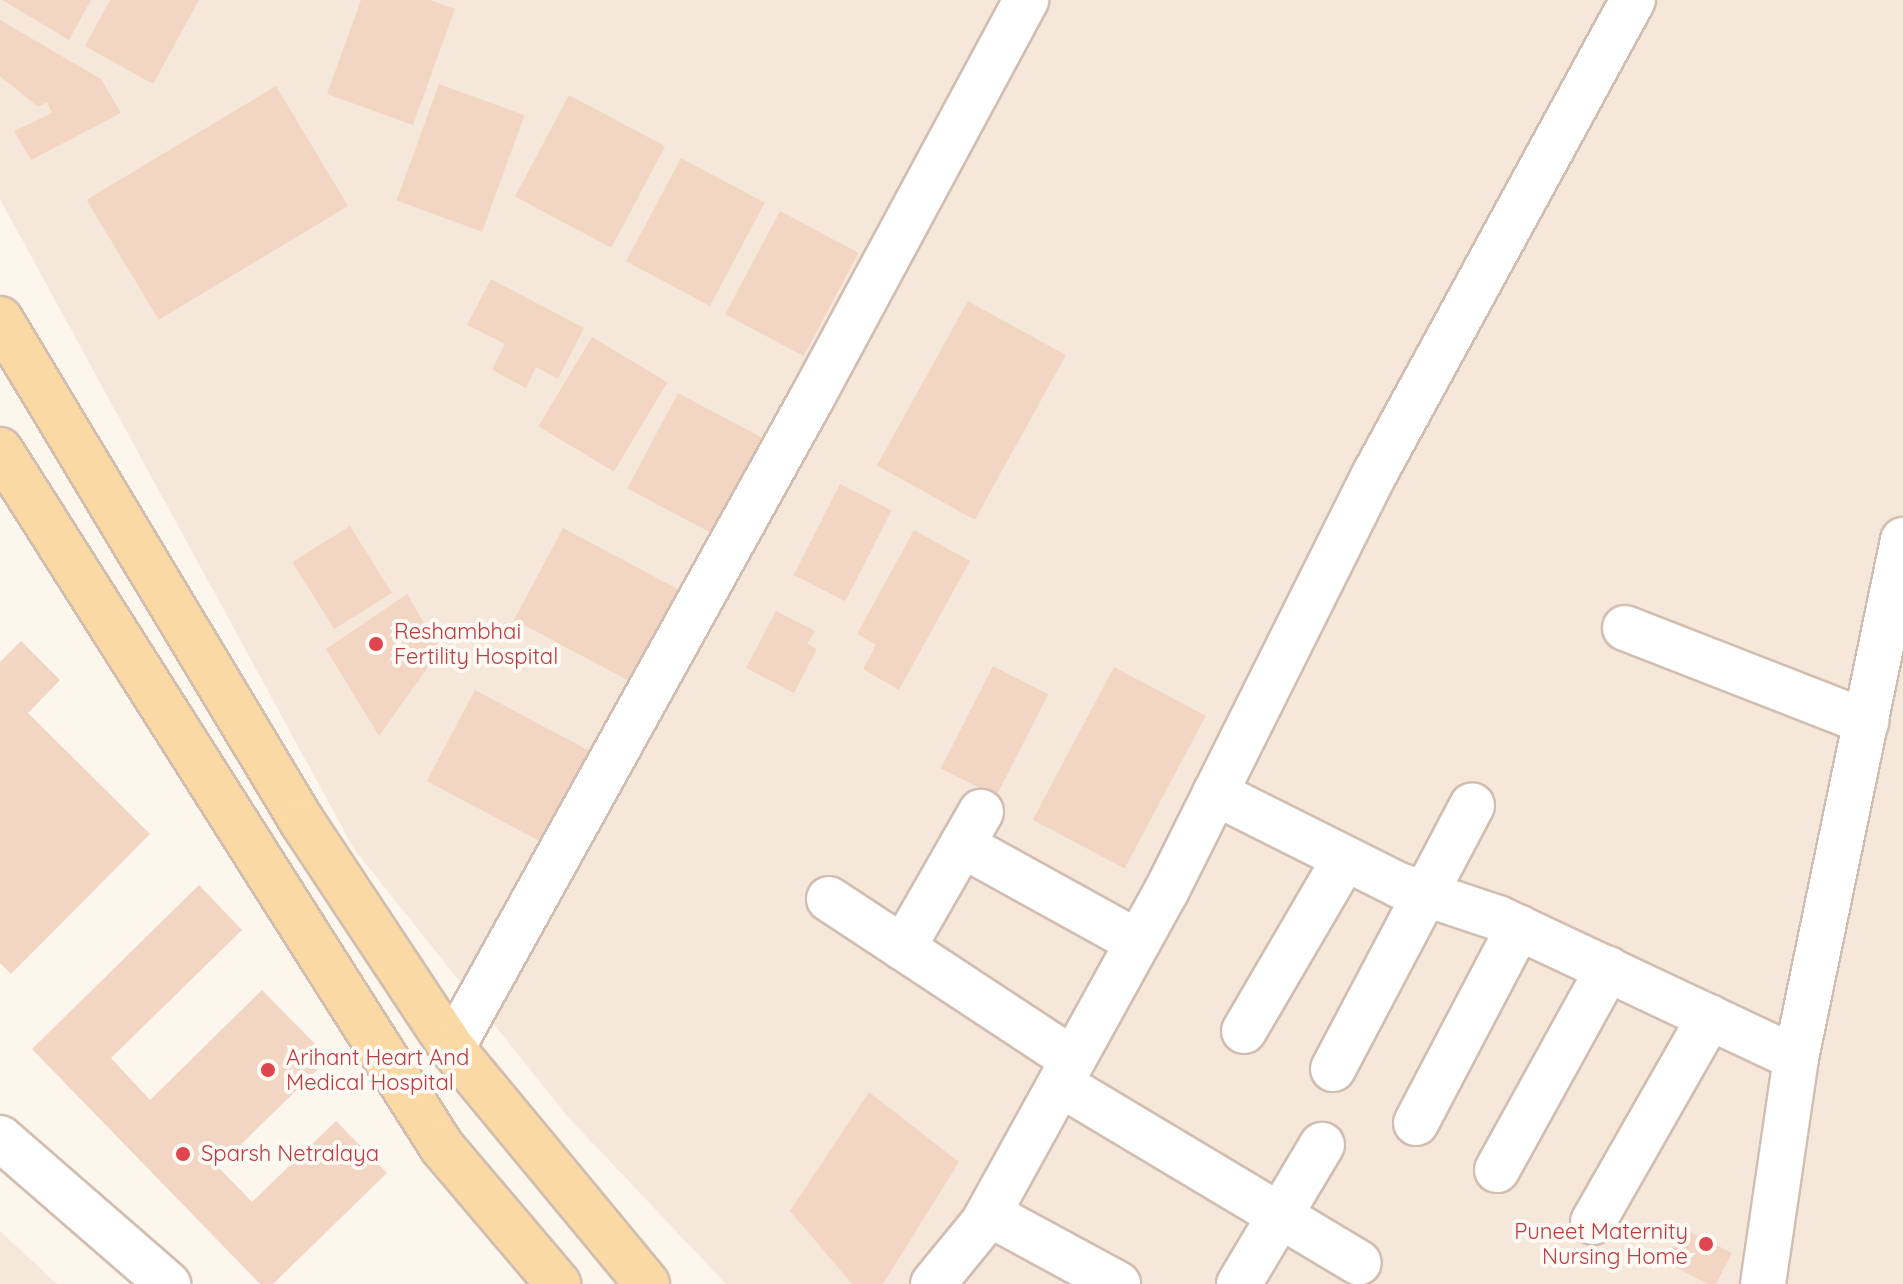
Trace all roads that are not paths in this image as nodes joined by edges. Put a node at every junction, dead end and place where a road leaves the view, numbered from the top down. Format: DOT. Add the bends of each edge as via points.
graph roads {
  1 [pos="1026,0"];
  2 [pos="1633,0"];
  3 [pos="0,319"];
  4 [pos="0,371"];
  5 [pos="0,450"];
  6 [pos="1903,540"];
  7 [pos="1896,622"];
  8 [pos="1625,628"];
  9 [pos="1866,722"];
  10 [pos="1215,793"];
  11 [pos="1472,805"];
  12 [pos="1345,858"];
  13 [pos="1424,893"];
  14 [pos="829,899"];
  15 [pos="1519,927"];
  16 [pos="1138,942"];
  17 [pos="903,948"];
  18 [pos="1608,969"];
  19 [pos="1710,1017"];
  20 [pos="1244,1031"];
  21 [pos="452,1048"];
  22 [pos="1796,1058"];
  23 [pos="1333,1069"];
  24 [pos="1067,1072"];
  25 [pos="1416,1123"];
  26 [pos="0,1138"];
  27 [pos="1322,1145"];
  28 [pos="1497,1170"];
  29 [pos="989,1214"];
  30 [pos="1280,1216"];
  31 [pos="1593,1222"];
  32 [pos="1359,1263"];
  33 [pos="168,1284"];
  34 [pos="558,1284"];
  35 [pos="610,1284"];
  36 [pos="647,1284"];
  37 [pos="933,1284"];
  38 [pos="1118,1284"];
  39 [pos="1239,1284"];
  40 [pos="1763,1284"];
  1 -- 21 [label="street"];
  2 -- 10 [label="street" via="1374,475"];
  3 -- 21 [label="main road" via="303,823"];
  4 -- 35 [label="main road" via="280,837 430,1065"];
  5 -- 34 [label="main road" via="442,1147"];
  6 -- 7 [label="street"];
  7 -- 9 [label="street"];
  8 -- 9 [label="street"];
  9 -- 22 [label="street"];
  10 -- 12 [label="street"];
  10 -- 16 [label="street"];
  11 -- 13 [label="street"];
  12 -- 13 [label="street"];
  12 -- 20 [label="street"];
  13 -- 15 [label="street"];
  13 -- 23 [label="street"];
  14 -- 17 [label="street"];
  15 -- 18 [label="street"];
  15 -- 25 [label="street"];
  16 -- 17 [label="street" via="972,828"];
  16 -- 24 [label="street"];
  17 -- 24 [label="street"];
  18 -- 19 [label="street"];
  18 -- 28 [label="street"];
  19 -- 22 [label="street"];
  19 -- 31 [label="street"];
  21 -- 36 [label="main road"];
  22 -- 40 [label="street"];
  24 -- 29 [label="street"];
  24 -- 30 [label="street"];
  26 -- 33 [label="street"];
  27 -- 30 [label="street"];
  29 -- 37 [label="street"];
  29 -- 38 [label="street"];
  30 -- 32 [label="street"];
  30 -- 39 [label="street"];
}
